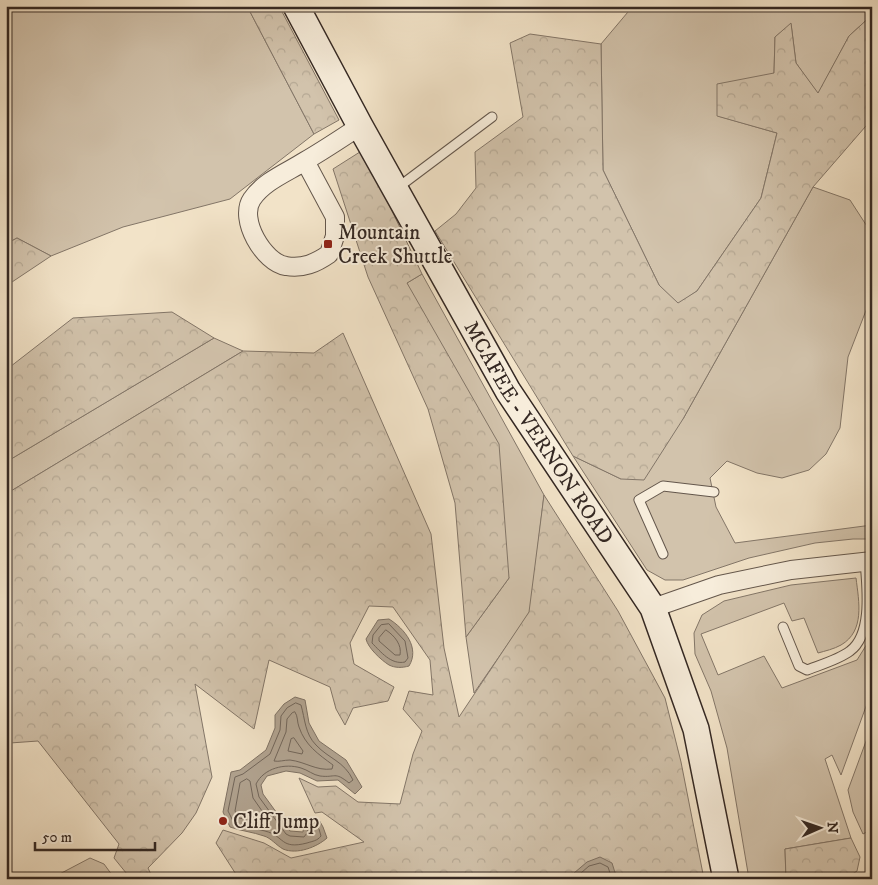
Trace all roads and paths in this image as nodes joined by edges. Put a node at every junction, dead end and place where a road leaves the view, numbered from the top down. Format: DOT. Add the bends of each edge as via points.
graph roads {
  1 [pos="296,6"];
  2 [pos="492,117"];
  3 [pos="360,126"];
  4 [pos="305,161"];
  5 [pos="396,189"];
  6 [pos="714,492"];
  7 [pos="663,554"];
  8 [pos="868,561"];
  9 [pos="653,608"];
  10 [pos="783,627"];
  11 [pos="726,879"];
  1 -- 3 [label="main road, MCAFEE - VERNON ROAD"];
  2 -- 5 [label="lane"];
  3 -- 4 [label="street"];
  3 -- 5 [label="main road, MCAFEE - VERNON ROAD"];
  4 -- 4 [label="street" via="265,185 251,200 248,219 255,238 270,259 284,266 300,267 314,263 329,254 335,236 335,217"];
  5 -- 9 [label="main road, MCAFEE - VERNON ROAD" via="508,391"];
  6 -- 7 [label="lane" via="663,486 638,500"];
  8 -- 9 [label="street" via="791,570 720,585"];
  8 -- 10 [label="lane" via="866,616 860,642 850,652 807,670 799,666"];
  9 -- 11 [label="main road, MCAFEE - VERNON ROAD" via="696,729"];
}
